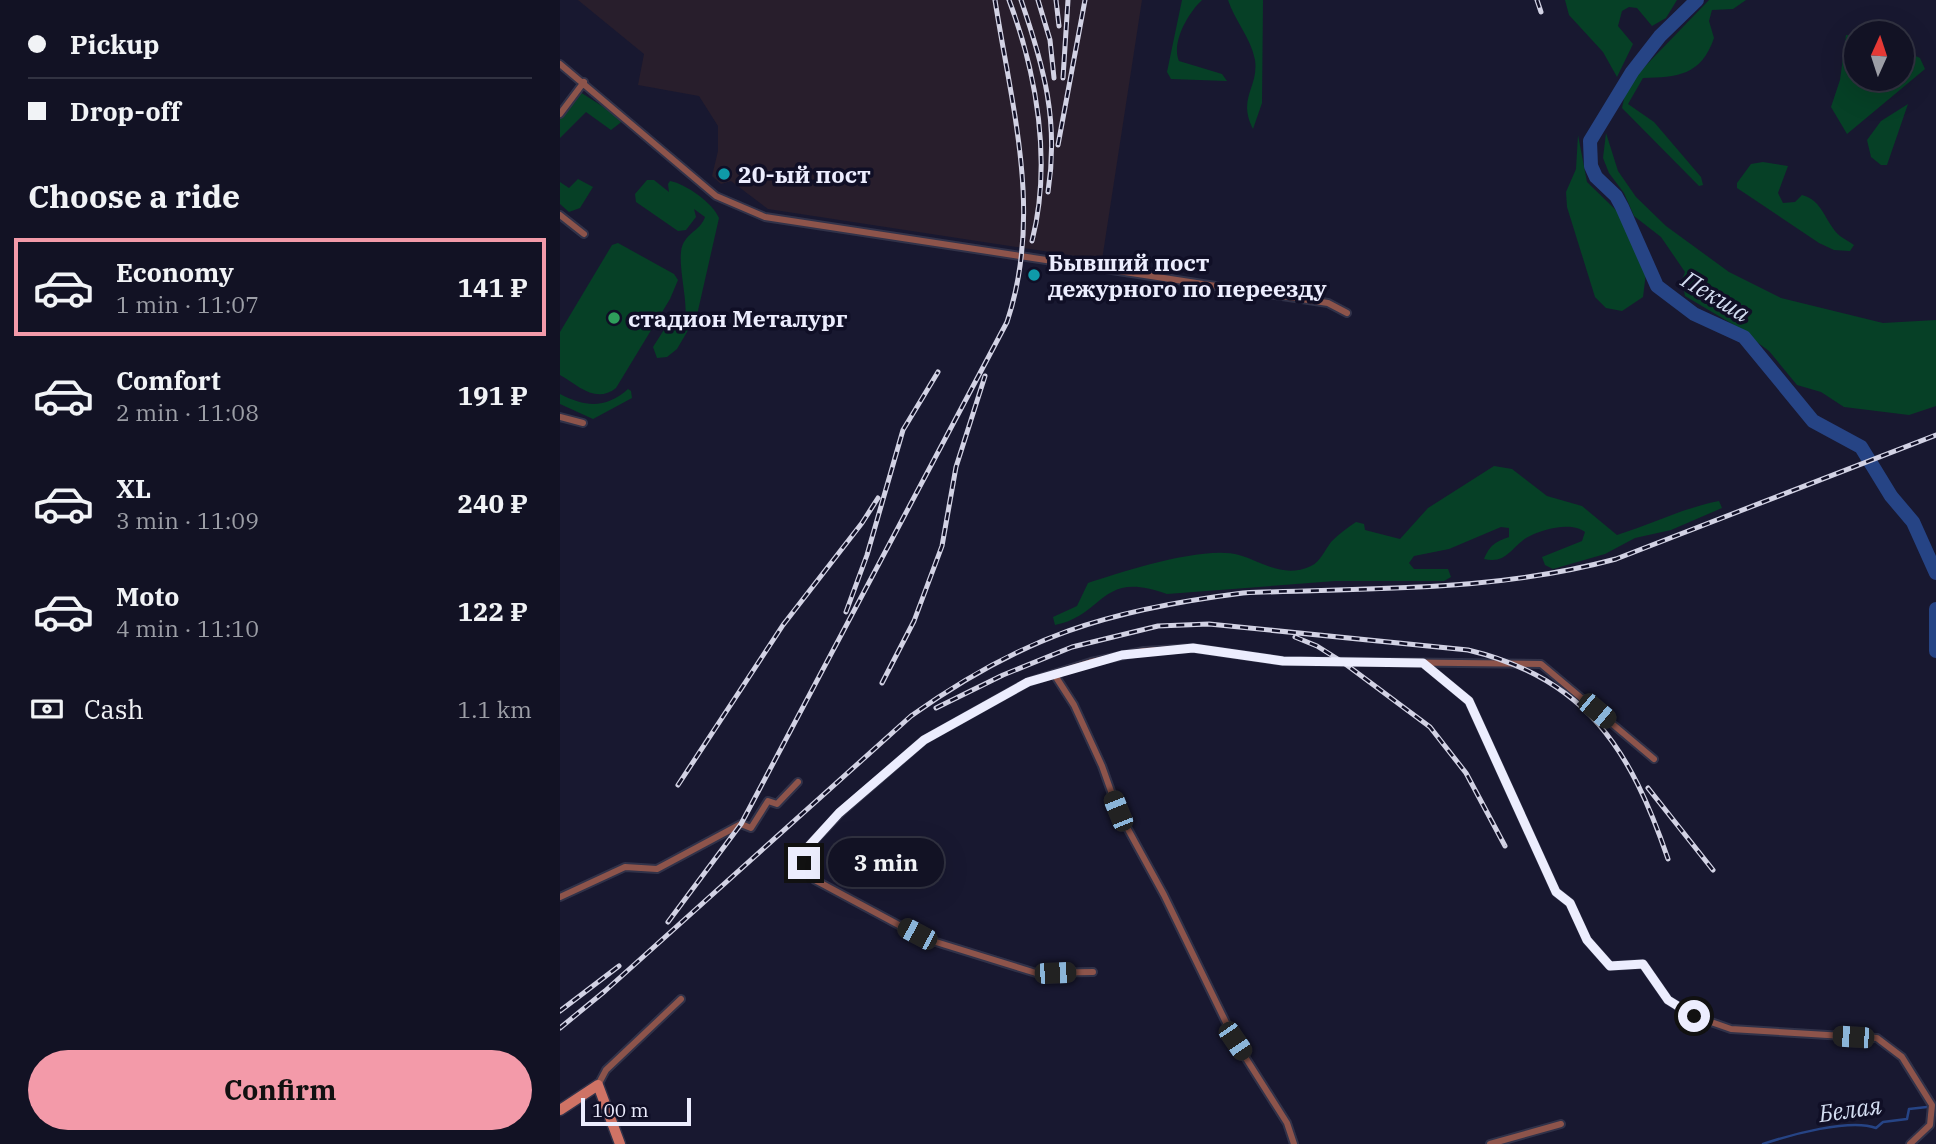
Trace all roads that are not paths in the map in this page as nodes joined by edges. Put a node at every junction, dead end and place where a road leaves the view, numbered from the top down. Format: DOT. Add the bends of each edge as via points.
graph roads {
  1 [pos="560,64"];
  2 [pos="584,82"];
  3 [pos="560,114"];
  4 [pos="560,215"];
  5 [pos="584,234"];
  6 [pos="1347,313"];
  7 [pos="560,417"];
  8 [pos="583,423"];
  9 [pos="1423,663"];
  10 [pos="1054,674"];
  11 [pos="1654,759"];
  12 [pos="799,782"];
  13 [pos="560,897"];
  14 [pos="1093,972"];
  15 [pos="681,999"];
  16 [pos="598,1086"];
  17 [pos="560,1110"];
  18 [pos="1561,1124"];
  19 [pos="620,1144"];
  20 [pos="1294,1144"];
  21 [pos="1490,1144"];
  22 [pos="1910,1144"];
  1 -- 2 [label="street"];
  2 -- 3 [label="street"];
  2 -- 6 [label="street" via="716,196 765,217 1328,303"];
  4 -- 5 [label="street"];
  7 -- 8 [label="street"];
  9 -- 10 [label="street" via="1283,661 1213,650 1167,649 1091,662"];
  9 -- 11 [label="street" via="1541,664"];
  9 -- 22 [label="street" via="1469,701 1556,892 1570,903 1587,940 1610,966 1643,964 1668,1000 1694,1016 1731,1029 1877,1038 1902,1057 1932,1105 1930,1125"];
  10 -- 14 [label="street" via="1028,682 924,740 839,813 809,846 804,863 815,880 923,938 1036,973"];
  10 -- 20 [label="street" via="1074,705 1118,811 1235,1041 1287,1123"];
  12 -- 13 [label="street" via="777,804 768,801 751,828 741,824 657,869 625,867"];
  15 -- 16 [label="street" via="606,1070"];
  16 -- 17 [label="street"];
  16 -- 19 [label="street"];
  18 -- 21 [label="street"];
}
